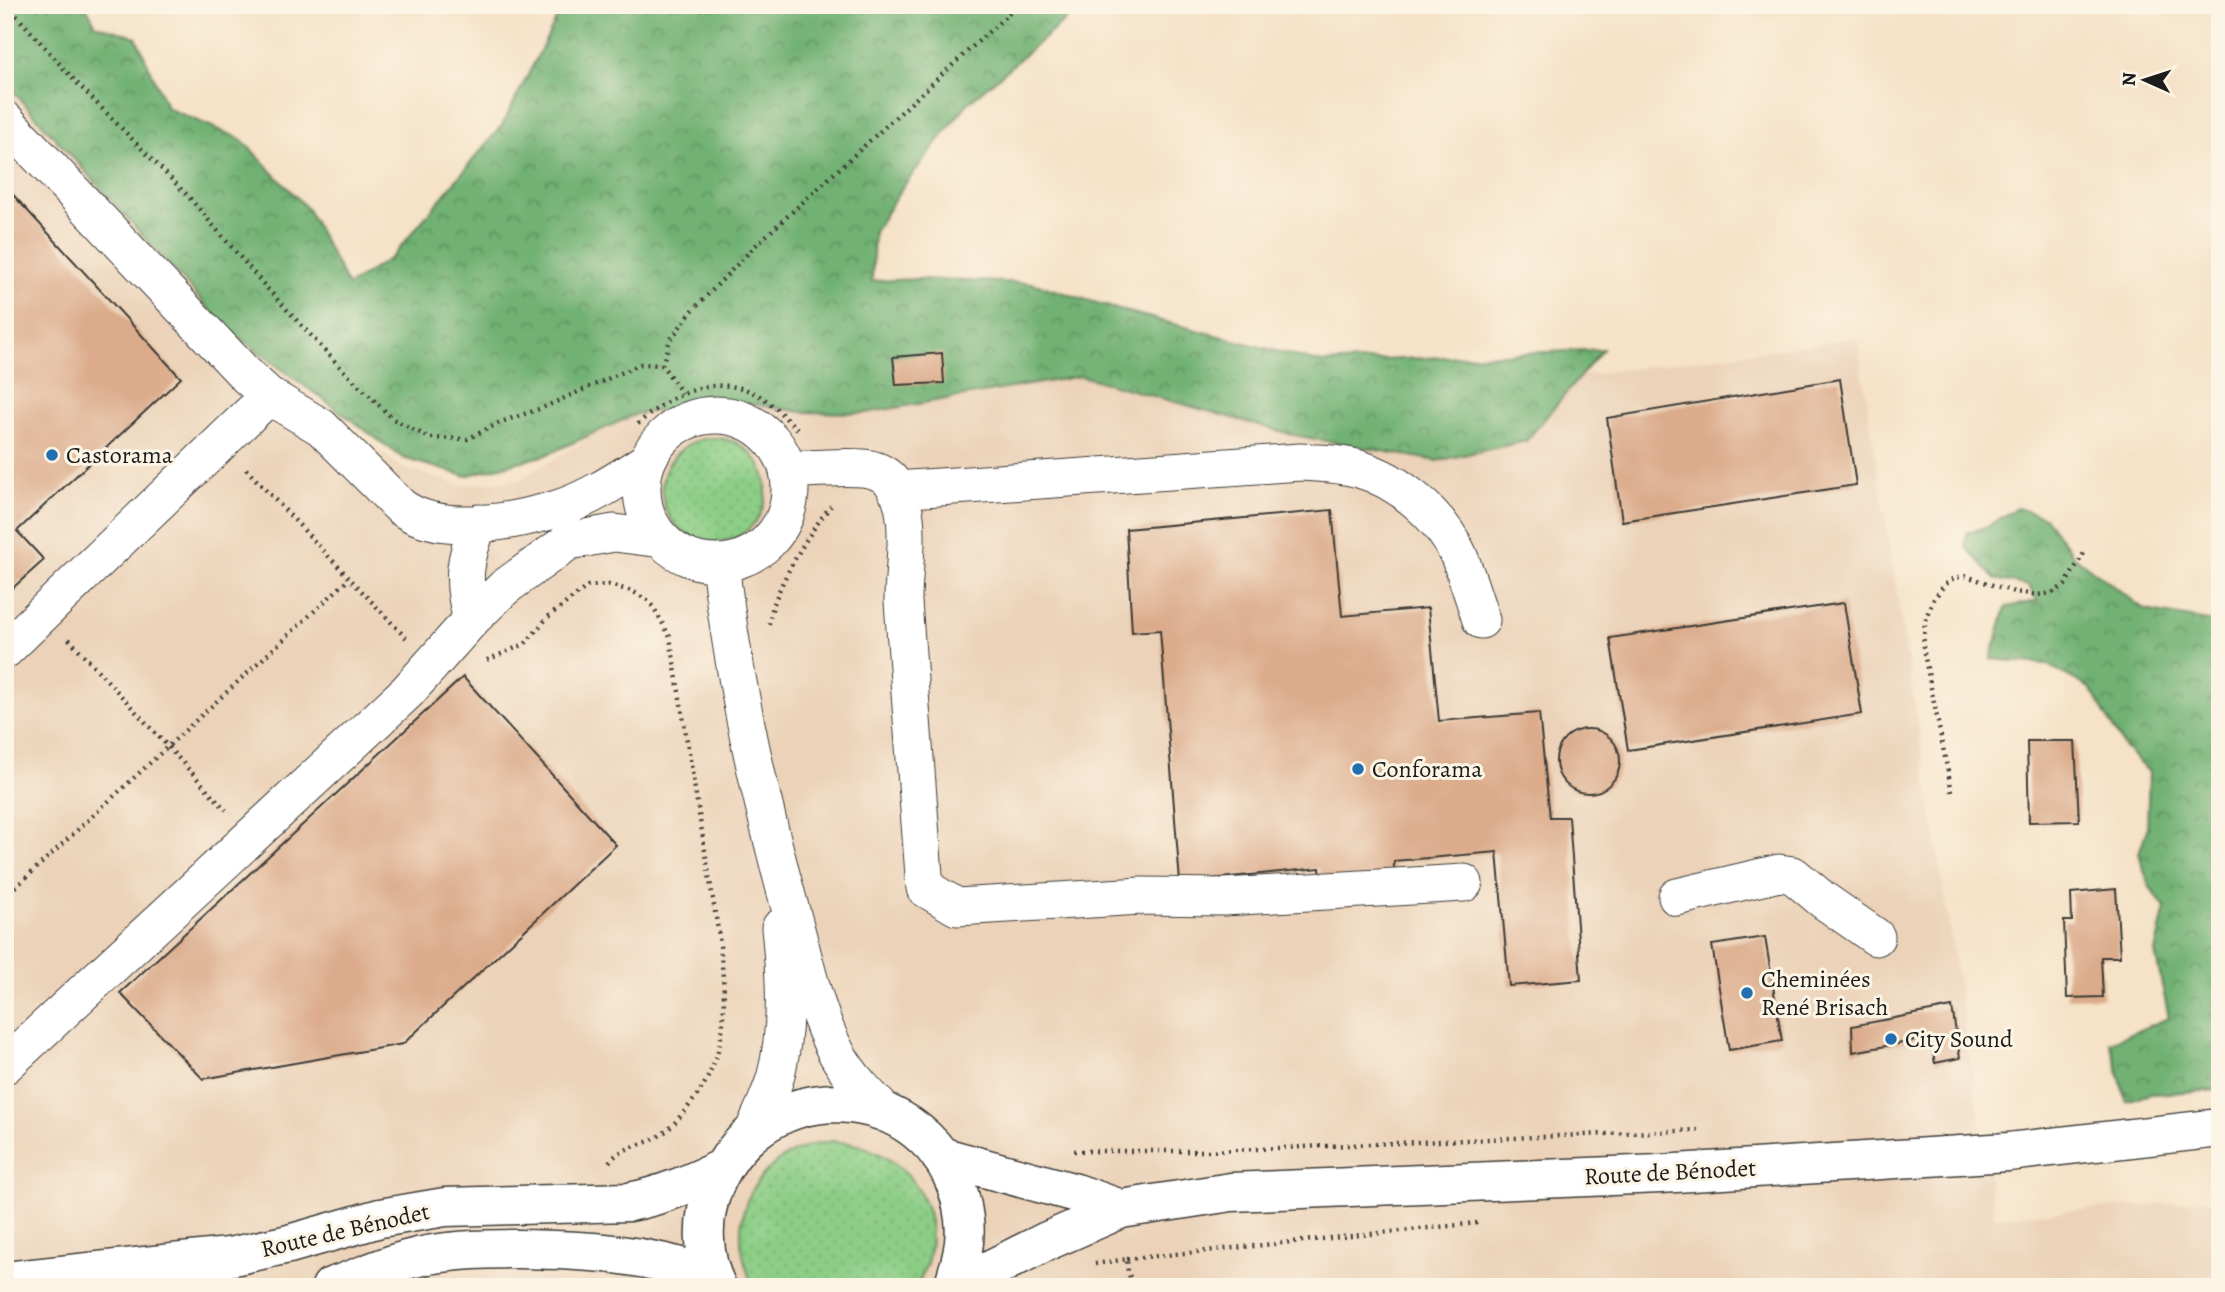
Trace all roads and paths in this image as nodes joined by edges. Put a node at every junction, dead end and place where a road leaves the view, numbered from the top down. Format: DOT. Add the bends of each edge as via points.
graph roads {
  1 [pos="7,5"];
  2 [pos="1018,5"];
  3 [pos="5,120"];
  4 [pos="662,365"];
  5 [pos="682,393"];
  6 [pos="270,396"];
  7 [pos="222,443"];
  8 [pos="647,461"];
  9 [pos="788,470"];
  10 [pos="896,490"];
  11 [pos="836,502"];
  12 [pos="479,523"];
  13 [pos="662,539"];
  14 [pos="2084,553"];
  15 [pos="720,563"];
  16 [pos="349,579"];
  17 [pos="44,613"];
  18 [pos="472,619"];
  19 [pos="1481,620"];
  20 [pos="768,635"];
  21 [pos="5,650"];
  22 [pos="483,662"];
  23 [pos="432,664"];
  24 [pos="168,747"];
  25 [pos="1952,792"];
  26 [pos="766,822"];
  27 [pos="251,837"];
  28 [pos="1464,883"];
  29 [pos="5,897"];
  30 [pos="1677,897"];
  31 [pos="1876,937"];
  32 [pos="5,1065"];
  33 [pos="886,1113"];
  34 [pos="2220,1128"];
  35 [pos="754,1130"];
  36 [pos="1707,1130"];
  37 [pos="1065,1150"];
  38 [pos="940,1156"];
  39 [pos="721,1169"];
  40 [pos="600,1202"];
  41 [pos="1121,1209"];
  42 [pos="1088,1265"];
  43 [pos="5,1281"];
  44 [pos="714,1281"];
  45 [pos="331,1287"];
  46 [pos="954,1287"];
  47 [pos="1135,1287"];
  1 -- 4 [label="path" via="393,419 430,438 467,439 641,363"];
  2 -- 4 [label="path" via="756,245 692,311 670,340"];
  3 -- 6 [label="street"];
  4 -- 5 [label="path"];
  6 -- 7 [label="street"];
  6 -- 12 [label="street" via="321,427 412,515 449,524"];
  7 -- 16 [label="path"];
  7 -- 17 [label="street"];
  8 -- 9 [label="street" via="676,426 697,417 721,415 743,420 763,432 779,449"];
  8 -- 12 [label="street" via="606,488 558,509"];
  8 -- 13 [label="street" via="644,503"];
  9 -- 10 [label="street" via="863,468 878,471"];
  9 -- 15 [label="street" via="786,513 776,533 741,559"];
  10 -- 19 [label="street" via="1300,462 1358,468 1406,493 1438,523 1457,553"];
  10 -- 28 [label="street" via="908,529 903,592 925,888 957,907"];
  11 -- 20 [label="path" via="783,583 770,612"];
  12 -- 18 [label="street" via="464,568"];
  13 -- 15 [label="street" via="678,553"];
  13 -- 18 [label="street" via="614,533 569,541 505,587"];
  14 -- 25 [label="path" via="2065,585 2052,593 2014,592 1966,576 1945,583 1934,599 1925,620 1923,648"];
  15 -- 26 [label="street" via="736,676"];
  16 -- 23 [label="path"];
  16 -- 24 [label="path"];
  17 -- 21 [label="street"];
  17 -- 24 [label="path"];
  18 -- 23 [label="street"];
  22 -- 40 [label="path" via="525,644 548,617 587,586 609,585 647,600 670,637 719,936 723,1029 716,1062 704,1086 660,1136 614,1155 602,1172"];
  23 -- 27 [label="street"];
  24 -- 27 [label="path"];
  24 -- 29 [label="path"];
  26 -- 33 [label="street" via="814,995 835,1050 858,1085"];
  26 -- 35 [label="street" via="779,919 783,1004 776,1073"];
  27 -- 32 [label="street"];
  30 -- 31 [label="street" via="1779,873 1793,875"];
  33 -- 35 [label="main road" via="852,1103 817,1103 784,1112"];
  33 -- 38 [label="main road" via="925,1138"];
  34 -- 41 [label="main road, Route de Bénodet" via="2008,1152 1660,1174 1231,1192"];
  35 -- 39 [label="main road"];
  36 -- 37 [label="path" via="1210,1151"];
  38 -- 41 [label="main road, Route de Bénodet"];
  38 -- 46 [label="main road" via="956,1186 965,1220 963,1255"];
  39 -- 40 [label="main road, Route de Bénodet" via="655,1197"];
  39 -- 44 [label="main road" via="707,1203 704,1240"];
  40 -- 43 [label="main road, Route de Bénodet" via="426,1209 229,1257"];
  41 -- 46 [label="main road, Route de Bénodet"];
  42 -- 47 [label="path" via="1127,1259"];
  44 -- 45 [label="main road, Route de Bénodet" via="643,1257 503,1249 407,1260"];
}
